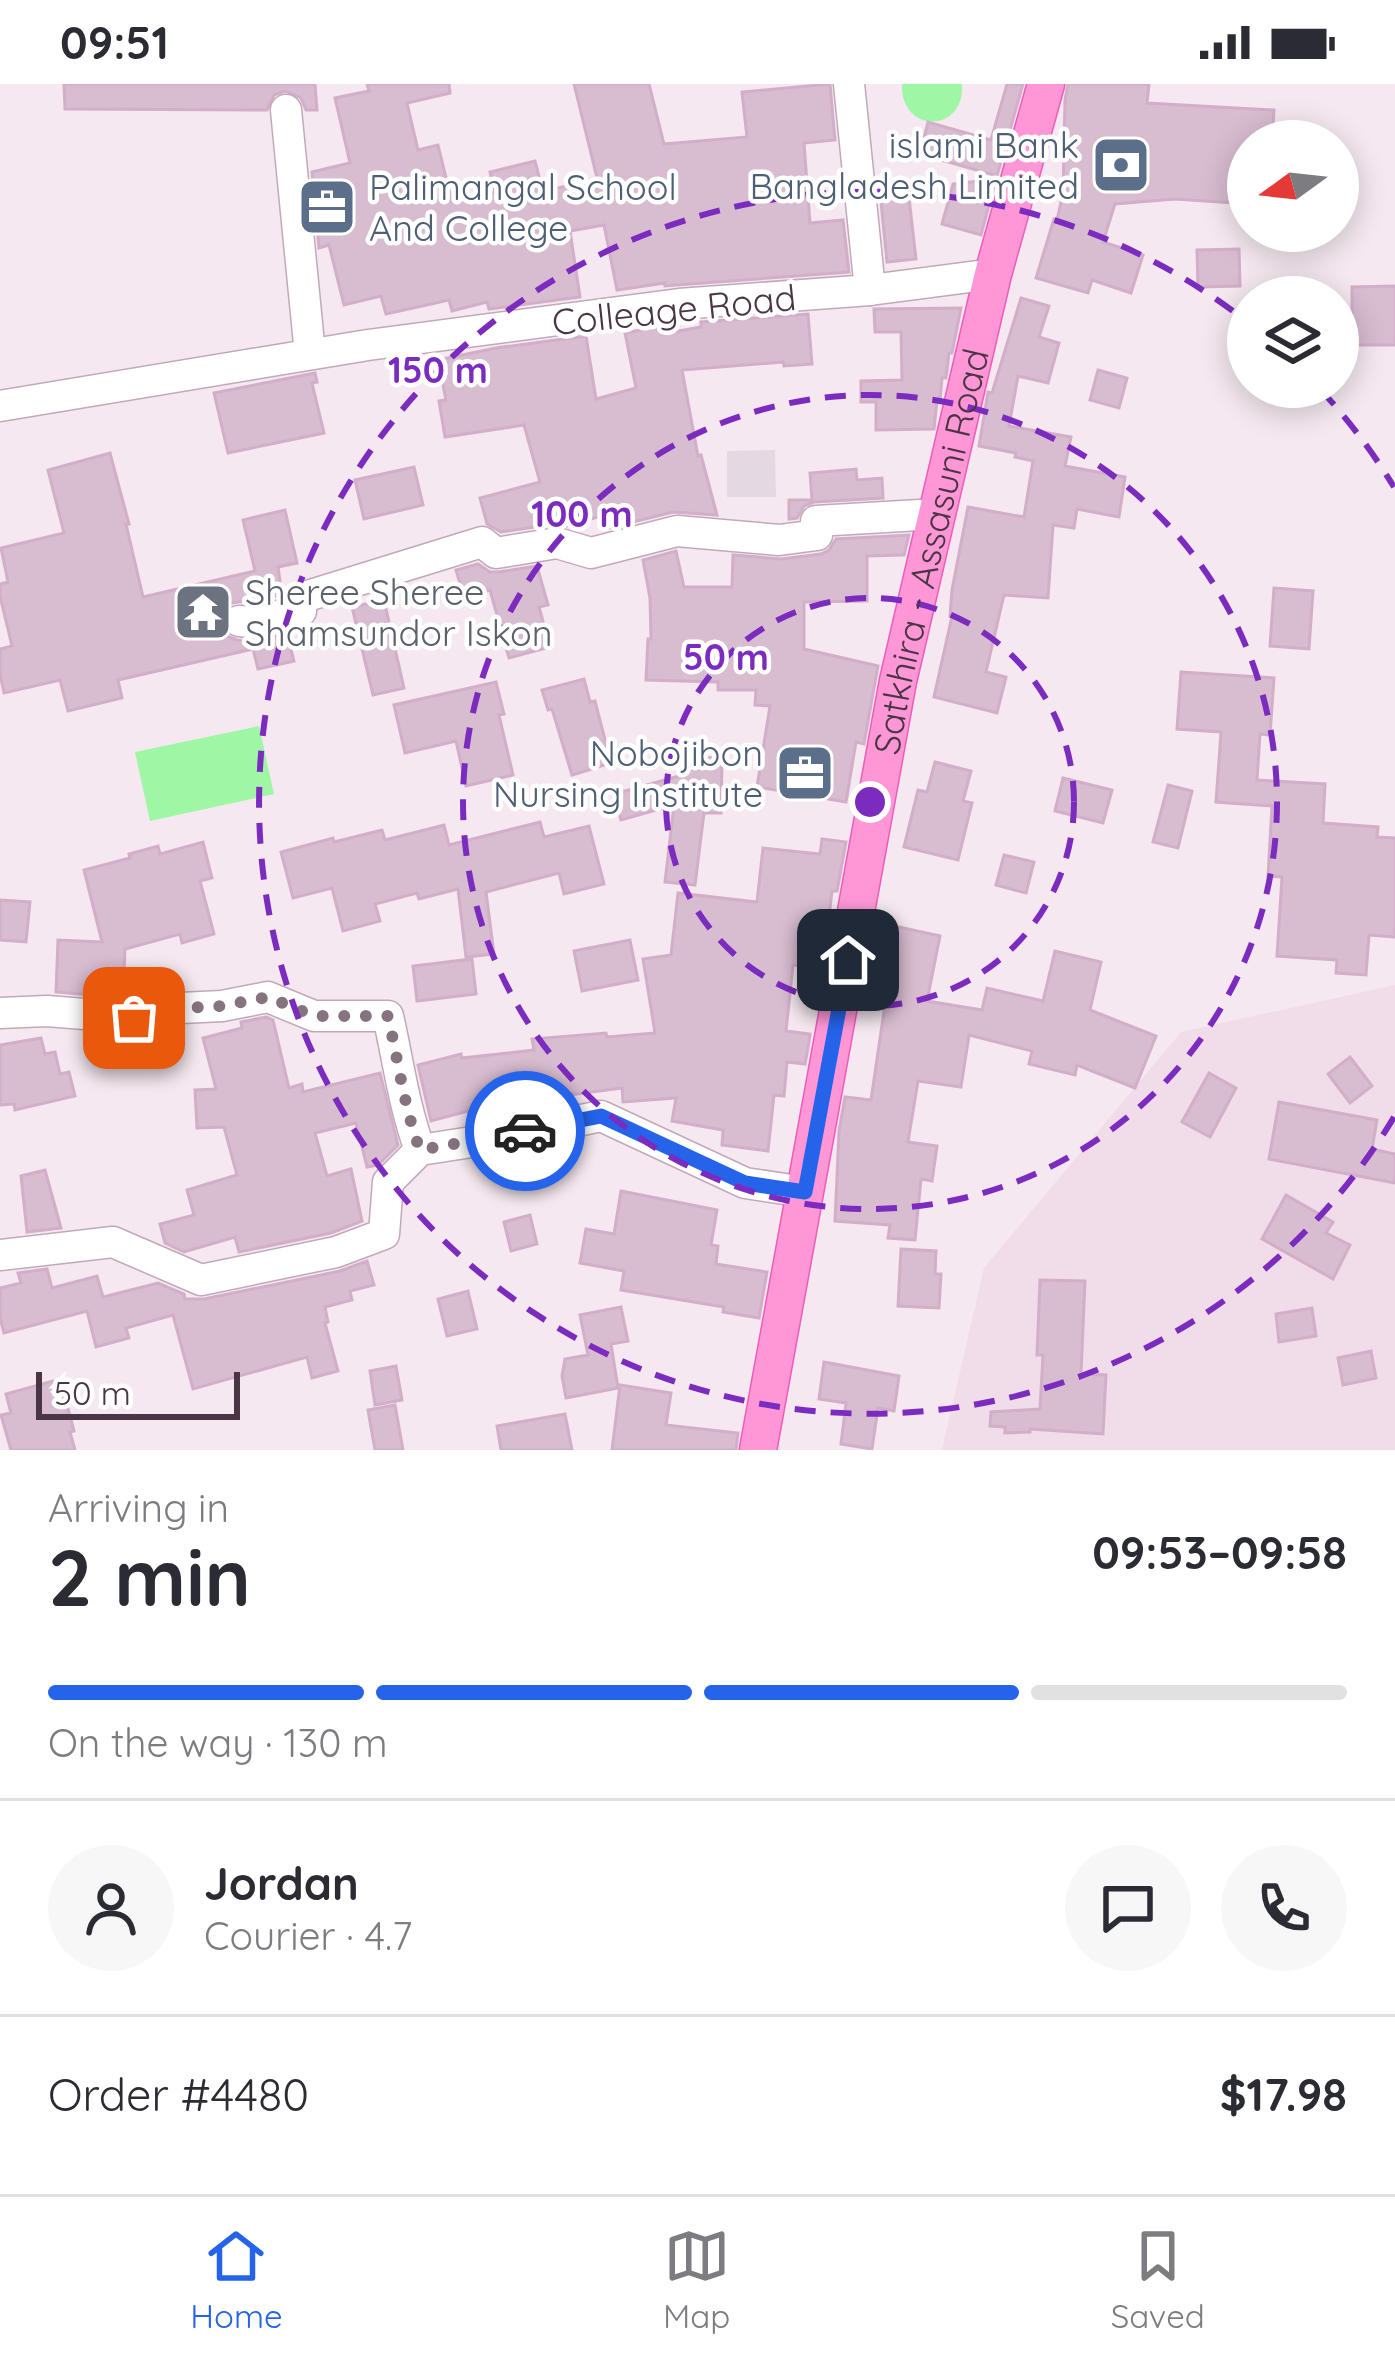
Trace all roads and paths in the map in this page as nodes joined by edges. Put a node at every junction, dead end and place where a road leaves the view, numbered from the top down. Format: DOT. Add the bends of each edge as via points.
graph roads {
  1 [pos="849,84"];
  2 [pos="1046,84"];
  3 [pos="286,110"];
  4 [pos="994,274"];
  5 [pos="870,290"];
  6 [pos="310,355"];
  7 [pos="0,406"];
  8 [pos="937,514"];
  9 [pos="238,621"];
  10 [pos="0,1013"];
  11 [pos="420,1150"];
  12 [pos="805,1192"];
  13 [pos="0,1255"];
  14 [pos="758,1450"];
  1 -- 5 [label="street"];
  2 -- 4 [label="main road, Satkhira - Assasuni Road"];
  3 -- 6 [label="street"];
  4 -- 5 [label="street, Colleage Road"];
  4 -- 8 [label="main road, Satkhira - Assasuni Road"];
  5 -- 6 [label="street, Colleage Road" via="679,304"];
  6 -- 7 [label="street, Colleage Road"];
  8 -- 9 [label="street" via="817,521 817,535 779,540 677,531 591,553 557,543 496,553 482,542 301,598 301,611"];
  8 -- 12 [label="main road, Satkhira - Assasuni Road" via="898,681"];
  10 -- 11 [label="street" via="134,1018 268,997 314,1016 388,1016"];
  11 -- 12 [label="street" via="601,1116 745,1183"];
  11 -- 13 [label="street" via="388,1182 384,1234 336,1252 202,1280 113,1242"];
  12 -- 14 [label="main road, Satkhira - Assasuni Road"];
}
